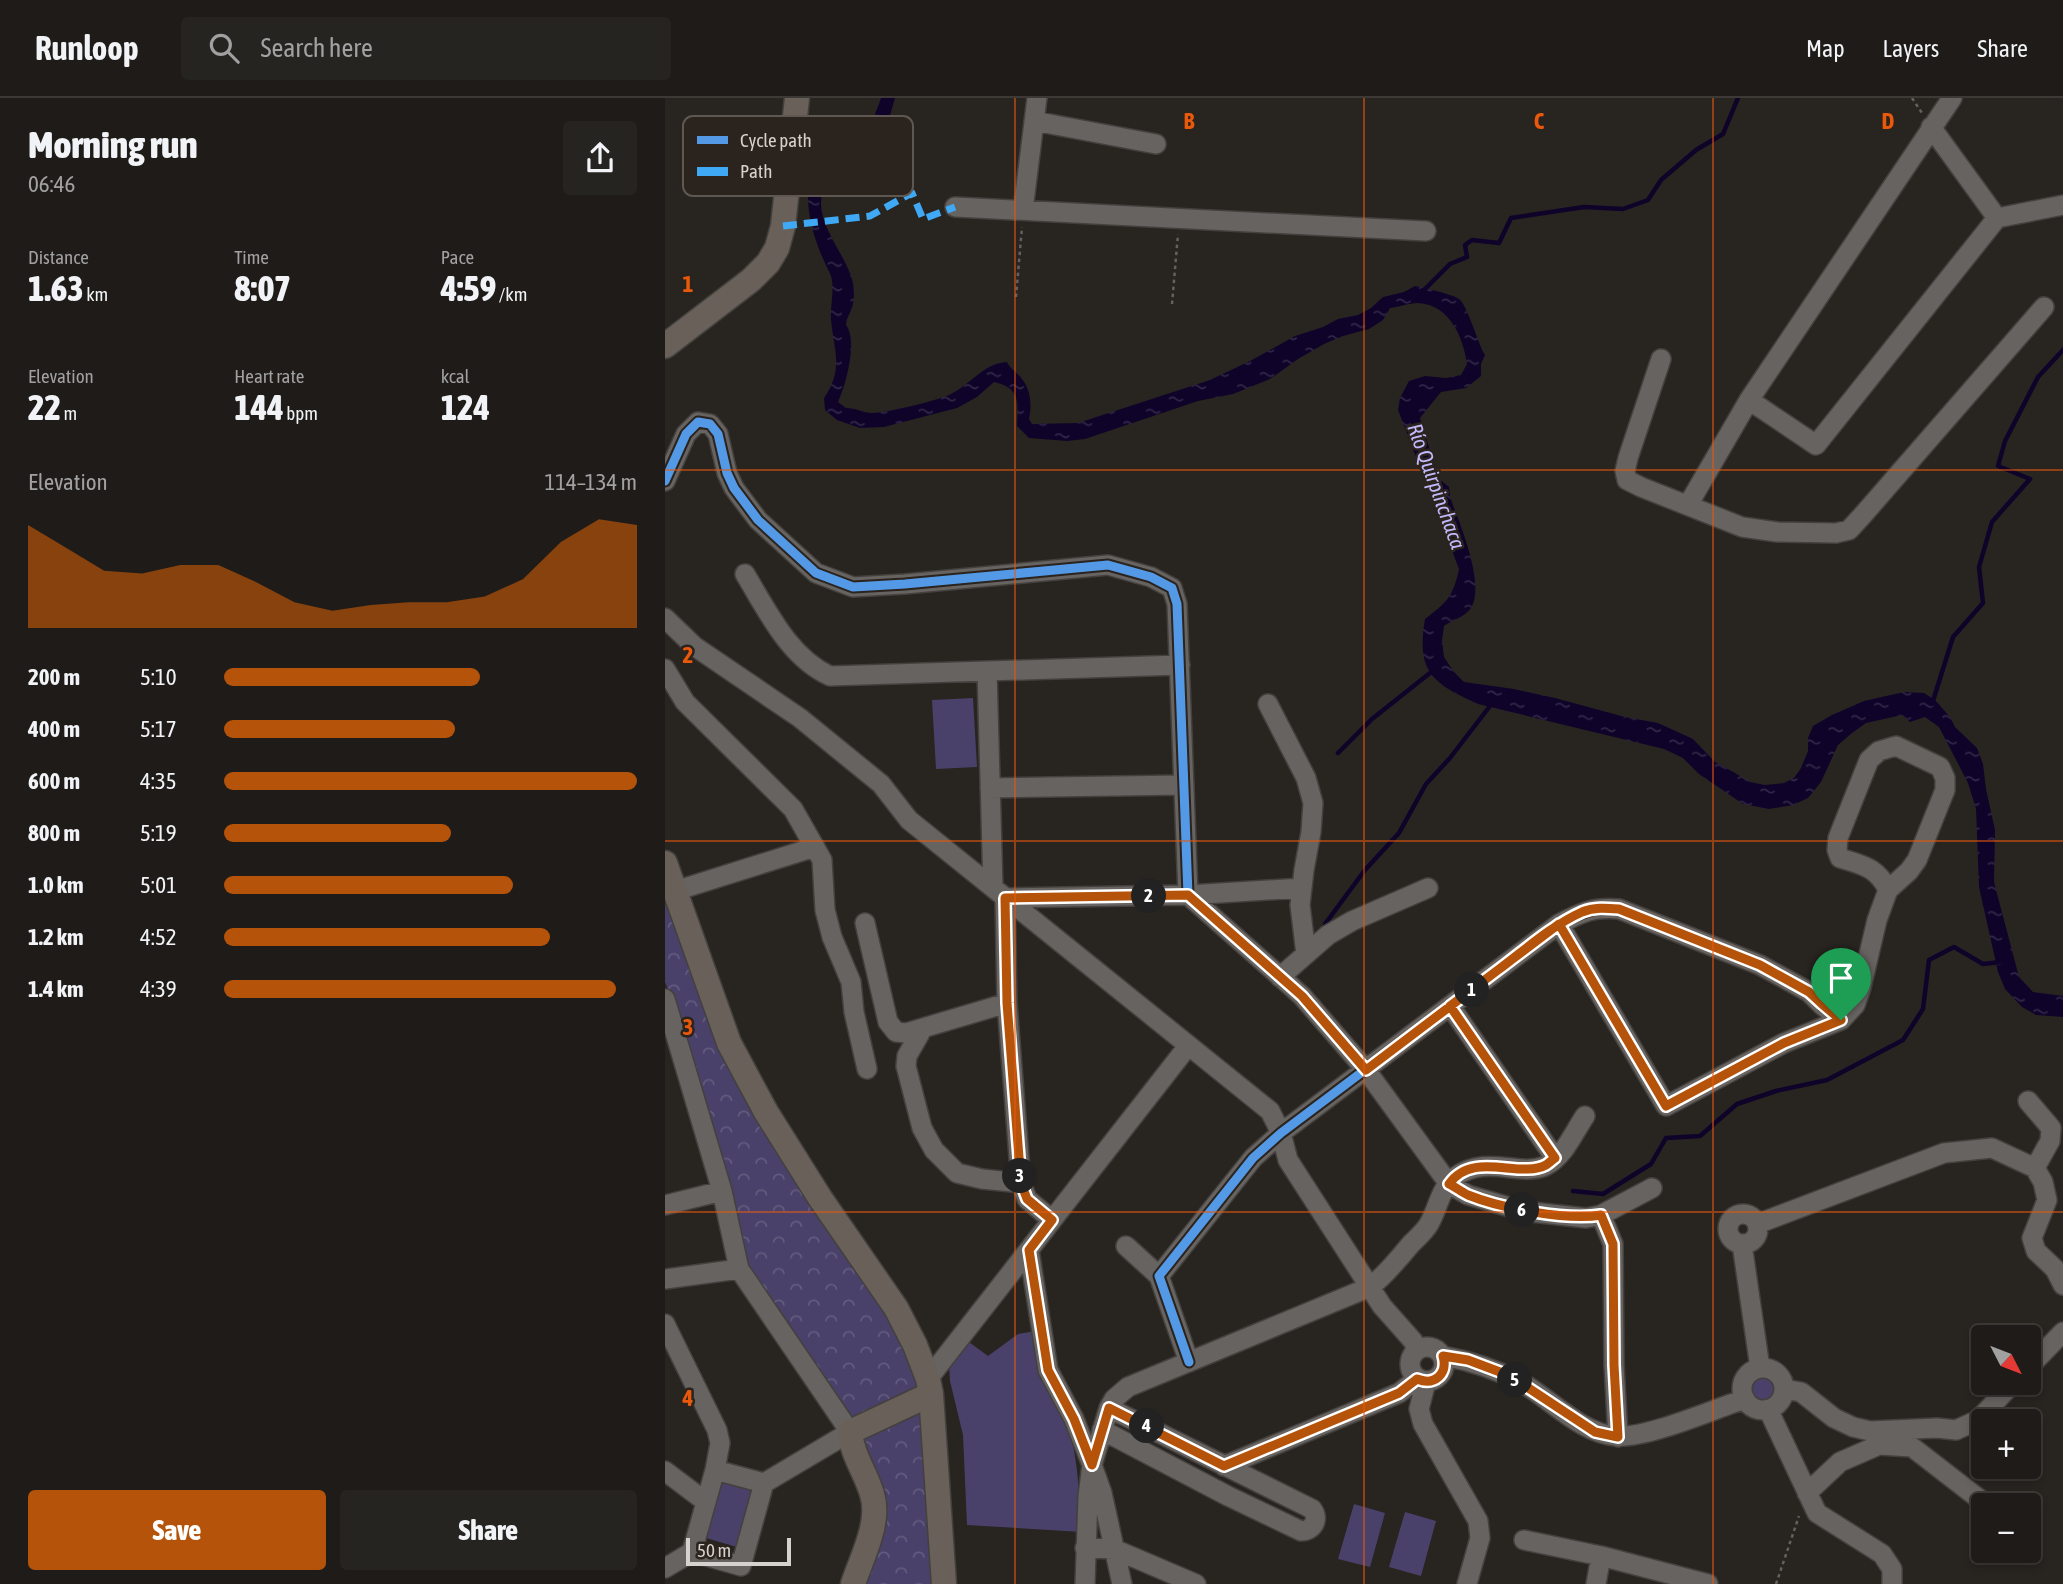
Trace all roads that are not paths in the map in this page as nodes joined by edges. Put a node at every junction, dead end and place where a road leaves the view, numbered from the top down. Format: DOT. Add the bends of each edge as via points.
graph roads {
  1 [pos="797,98"];
  2 [pos="1037,98"];
  3 [pos="1952,98"];
  4 [pos="795,116"];
  5 [pos="1034,121"];
  6 [pos="1931,127"];
  7 [pos="1156,144"];
  8 [pos="786,196"];
  9 [pos="2063,205"];
  10 [pos="955,207"];
  11 [pos="1023,209"];
  12 [pos="1997,218"];
  13 [pos="1426,231"];
  14 [pos="2044,307"];
  15 [pos="665,346"];
  16 [pos="1661,359"];
  17 [pos="1749,400"];
  18 [pos="665,481"];
  19 [pos="1688,505"];
  20 [pos="745,574"];
  21 [pos="665,618"];
  22 [pos="1180,665"];
  23 [pos="665,669"];
  24 [pos="986,671"];
  25 [pos="1268,704"];
  26 [pos="1184,785"];
  27 [pos="990,789"];
  28 [pos="815,847"];
  29 [pos="669,880"];
  30 [pos="1302,888"];
  31 [pos="1428,888"];
  32 [pos="1888,890"];
  33 [pos="999,893"];
  34 [pos="1188,895"];
  35 [pos="865,923"];
  36 [pos="1559,924"];
  37 [pos="1306,954"];
  38 [pos="1280,976"];
  39 [pos="665,999"];
  40 [pos="1007,1003"];
  41 [pos="1450,1006"];
  42 [pos="1841,1020"];
  43 [pos="923,1028"];
  44 [pos="1188,1046"];
  45 [pos="867,1069"];
  46 [pos="1366,1070"];
  47 [pos="2028,1101"];
  48 [pos="1585,1116"];
  49 [pos="1281,1133"];
  50 [pos="1555,1158"];
  51 [pos="2035,1168"];
  52 [pos="1021,1183"];
  53 [pos="1449,1184"];
  54 [pos="1652,1188"];
  55 [pos="722,1191"];
  56 [pos="665,1205"];
  57 [pos="1601,1215"];
  58 [pos="1052,1220"];
  59 [pos="1126,1246"];
  60 [pos="1029,1250"];
  61 [pos="739,1269"];
  62 [pos="1159,1276"];
  63 [pos="665,1279"];
  64 [pos="2063,1285"];
  65 [pos="1370,1287"];
  66 [pos="665,1324"];
  67 [pos="2063,1332"];
  68 [pos="1417,1350"];
  69 [pos="2041,1355"];
  70 [pos="1443,1356"];
  71 [pos="1189,1362"];
  72 [pos="1760,1368"];
  73 [pos="1422,1380"];
  74 [pos="929,1387"];
  75 [pos="1784,1389"];
  76 [pos="2002,1395"];
  77 [pos="1745,1399"];
  78 [pos="1109,1408"];
  79 [pos="1768,1409"];
  80 [pos="1102,1430"];
  81 [pos="850,1432"];
  82 [pos="1618,1437"];
  83 [pos="1092,1465"];
  84 [pos="1224,1466"];
  85 [pos="715,1470"];
  86 [pos="665,1471"];
  87 [pos="764,1483"];
  88 [pos="1807,1493"];
  89 [pos="1971,1493"];
  90 [pos="706,1502"];
  91 [pos="1524,1540"];
  92 [pos="1085,1548"];
  93 [pos="1114,1549"];
  94 [pos="692,1552"];
  95 [pos="1601,1556"];
  96 [pos="665,1568"];
  97 [pos="1667,1579"];
  98 [pos="853,1584"];
  99 [pos="944,1584"];
  100 [pos="1085,1584"];
  101 [pos="1122,1584"];
  102 [pos="1196,1584"];
  103 [pos="1467,1584"];
  104 [pos="1596,1584"];
  105 [pos="1708,1584"];
  106 [pos="1892,1584"];
  1 -- 4 [label="main road"];
  2 -- 5 [label="street"];
  3 -- 6 [label="street"];
  5 -- 7 [label="street"];
  5 -- 11 [label="street"];
  6 -- 12 [label="street"];
  6 -- 17 [label="street"];
  8 -- 15 [label="main road" via="777,248 768,263"];
  9 -- 12 [label="street"];
  10 -- 11 [label="street"];
  11 -- 13 [label="street"];
  12 -- 17 [label="street" via="1816,445"];
  14 -- 19 [label="street" via="1849,530 1777,532 1742,527"];
  16 -- 19 [label="street" via="1625,471 1627,480"];
  17 -- 19 [label="street"];
  18 -- 22 [label="street" via="686,434 698,422 710,424 718,434 734,488 758,520 816,573 853,587 1108,565 1151,577 1172,588"];
  20 -- 24 [label="street" via="782,635 813,668 831,676"];
  21 -- 33 [label="street" via="694,646 800,718 881,783 909,820"];
  22 -- 24 [label="street"];
  22 -- 26 [label="street"];
  23 -- 28 [label="street" via="685,702 793,809"];
  24 -- 27 [label="street"];
  25 -- 30 [label="street" via="1306,778 1313,803"];
  26 -- 27 [label="street"];
  26 -- 34 [label="street"];
  27 -- 33 [label="street"];
  28 -- 29 [label="street"];
  28 -- 45 [label="street" via="822,860 825,910 851,982"];
  29 -- 74 [label="main road" via="729,1043 820,1198 896,1308"];
  30 -- 34 [label="street"];
  30 -- 37 [label="street"];
  31 -- 37 [label="street" via="1352,921"];
  32 -- 32 [label="street" via="1917,860 1945,790 1940,767 1896,746 1869,760 1837,850 1840,858 1881,876"];
  32 -- 42 [label="street" via="1855,1005"];
  33 -- 34 [label="street"];
  33 -- 40 [label="street"];
  33 -- 44 [label="street"];
  34 -- 38 [label="street"];
  35 -- 43 [label="street" via="888,1022 896,1032"];
  36 -- 41 [label="street"];
  36 -- 42 [label="street" via="1584,911 1619,909 1760,965 1809,992"];
  36 -- 42 [label="street" via="1666,1106 1784,1043"];
  37 -- 38 [label="street"];
  38 -- 46 [label="street"];
  39 -- 55 [label="street"];
  40 -- 43 [label="street"];
  40 -- 52 [label="street"];
  41 -- 46 [label="street"];
  41 -- 50 [label="street"];
  43 -- 52 [label="street" via="906,1066 922,1128 934,1150 957,1173"];
  44 -- 49 [label="street" via="1270,1111"];
  44 -- 58 [label="street"];
  46 -- 49 [label="street"];
  46 -- 53 [label="street"];
  47 -- 51 [label="street" via="2051,1128 2050,1141"];
  48 -- 50 [label="street"];
  49 -- 62 [label="street" via="1253,1158"];
  49 -- 65 [label="street" via="1288,1160"];
  50 -- 53 [label="street" via="1529,1169 1472,1168"];
  51 -- 64 [label="street" via="2047,1200 2032,1238 2036,1251 2055,1269"];
  51 -- 72 [label="street" via="1992,1148 1944,1153 1757,1224 1755,1237 1742,1244"];
  52 -- 58 [label="street" via="1027,1199"];
  53 -- 57 [label="street" via="1468,1195 1524,1211 1586,1218"];
  53 -- 65 [label="street" via="1429,1224"];
  54 -- 57 [label="street"];
  55 -- 56 [label="street"];
  55 -- 61 [label="street"];
  57 -- 82 [label="street" via="1613,1244"];
  58 -- 60 [label="street"];
  59 -- 62 [label="street"];
  60 -- 74 [label="street"];
  60 -- 83 [label="street" via="1048,1370"];
  61 -- 63 [label="street"];
  61 -- 81 [label="street"];
  62 -- 71 [label="street"];
  65 -- 68 [label="street"];
  65 -- 71 [label="street"];
  66 -- 85 [label="street" via="717,1430 720,1443"];
  67 -- 69 [label="street"];
  68 -- 70 [label="street" via="1429,1347"];
  68 -- 73 [label="street" via="1410,1365"];
  70 -- 73 [label="street" via="1443,1372 1436,1380"];
  70 -- 82 [label="street" via="1500,1372 1595,1432"];
  71 -- 78 [label="street" via="1128,1387"];
  72 -- 75 [label="street" via="1780,1376"];
  72 -- 77 [label="street" via="1745,1380"];
  73 -- 84 [label="street"];
  73 -- 103 [label="street" via="1419,1409 1423,1424 1478,1521 1480,1538"];
  74 -- 81 [label="main road"];
  74 -- 99 [label="main road"];
  75 -- 76 [label="street" via="1801,1392 1835,1419 1870,1431 1956,1430 1978,1420"];
  75 -- 79 [label="street" via="1780,1402"];
  77 -- 79 [label="street" via="1754,1408"];
  77 -- 82 [label="street" via="1641,1434"];
  78 -- 80 [label="street"];
  78 -- 84 [label="street"];
  79 -- 88 [label="street"];
  80 -- 83 [label="street"];
  80 -- 84 [label="street" via="1301,1531 1313,1526 1312,1509"];
  81 -- 87 [label="street"];
  81 -- 98 [label="main road" via="875,1509"];
  83 -- 92 [label="street"];
  83 -- 93 [label="street"];
  85 -- 87 [label="street"];
  85 -- 90 [label="street"];
  86 -- 90 [label="street"];
  87 -- 94 [label="street" via="741,1566"];
  88 -- 89 [label="street" via="1840,1462 1879,1445 1912,1447"];
  88 -- 106 [label="street" via="1817,1513 1882,1554 1892,1569"];
  90 -- 94 [label="street"];
  91 -- 95 [label="street"];
  92 -- 93 [label="street"];
  92 -- 100 [label="street"];
  93 -- 101 [label="street"];
  93 -- 102 [label="street"];
  94 -- 96 [label="street"];
  95 -- 97 [label="street"];
  95 -- 104 [label="street"];
  97 -- 105 [label="street"];
}
